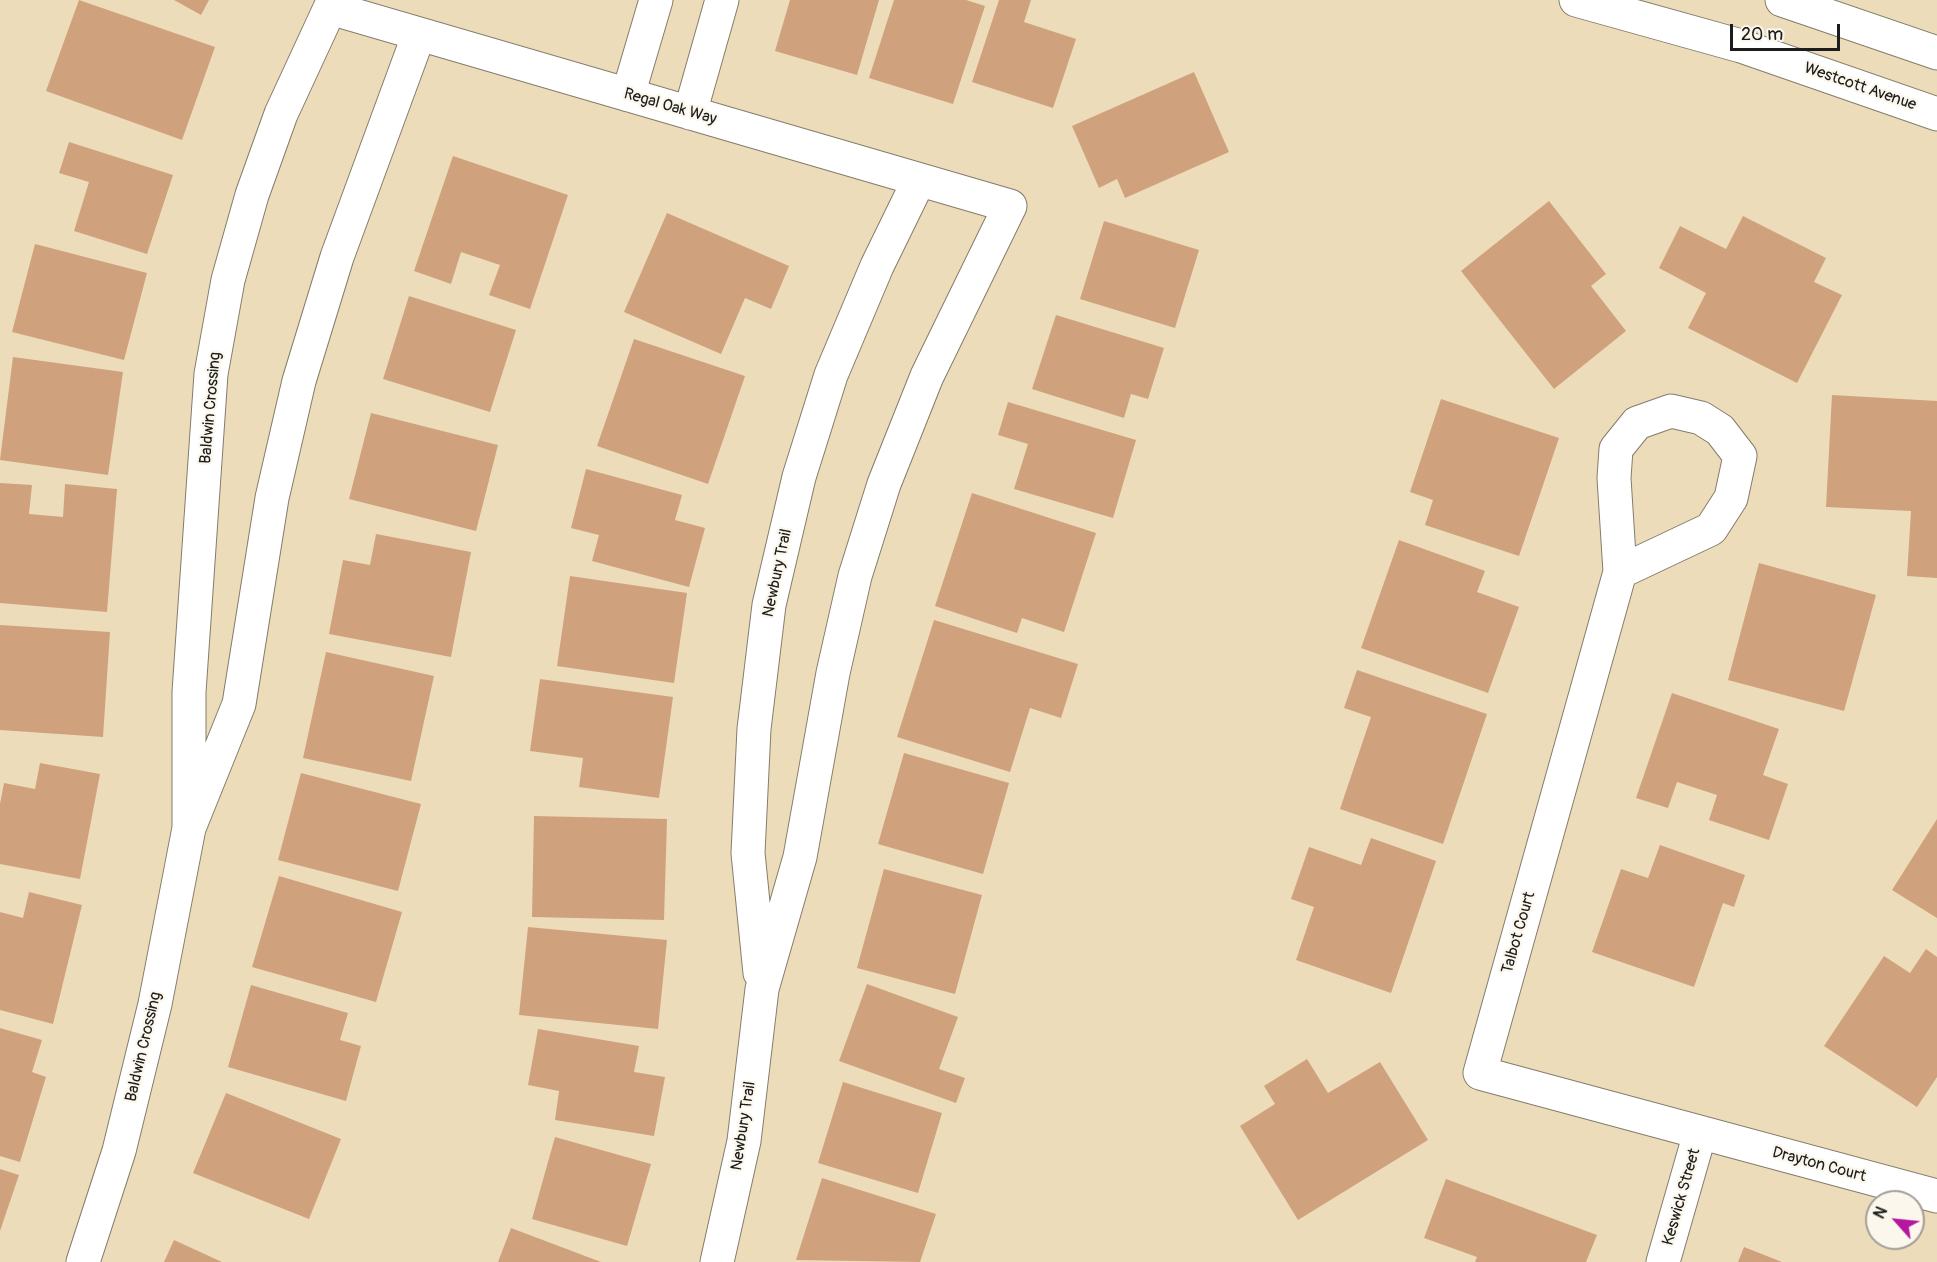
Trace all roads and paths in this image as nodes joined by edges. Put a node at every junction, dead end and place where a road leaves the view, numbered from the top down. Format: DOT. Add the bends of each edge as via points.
graph roads {
  1 [pos="656,0"];
  2 [pos="722,0"];
  3 [pos="1576,0"];
  4 [pos="1782,0"];
  5 [pos="330,8"];
  6 [pos="419,34"];
  7 [pos="1937,53"];
  8 [pos="628,95"];
  9 [pos="690,113"];
  10 [pos="1937,114"];
  11 [pos="919,180"];
  12 [pos="1010,206"];
  13 [pos="1620,572"];
  14 [pos="189,828"];
  15 [pos="762,989"];
  16 [pos="1700,1133"];
  17 [pos="1937,1197"];
  18 [pos="83,1262"];
  19 [pos="717,1262"];
  20 [pos="1664,1262"];
  1 -- 8 [label="street"];
  2 -- 9 [label="street"];
  3 -- 10 [label="street, Westcott Avenue" via="1741,46"];
  4 -- 7 [label="street"];
  5 -- 6 [label="street, Regal Oak Way"];
  5 -- 14 [label="street, Baldwin Crossing" via="281,114 252,195 228,280 211,374 189,692"];
  6 -- 8 [label="street, Regal Oak Way"];
  6 -- 14 [label="street, Baldwin Crossing" via="337,257 299,381 272,498 239,704"];
  8 -- 9 [label="street, Regal Oak Way"];
  9 -- 11 [label="street, Regal Oak Way"];
  11 -- 12 [label="street, Regal Oak Way"];
  11 -- 15 [label="street, Newbury Trail" via="831,375 799,477 769,604 754,729 748,854"];
  12 -- 15 [label="street, Newbury Trail" via="927,376 884,484 855,576 800,856"];
  13 -- 13 [label="street, Talbot Court" via="1711,530 1731,498 1740,456 1720,430 1701,418 1671,411 1637,423 1616,449"];
  13 -- 16 [label="street, Talbot Court" via="1480,1073"];
  14 -- 18 [label="street, Baldwin Crossing" via="154,1004 119,1151"];
  15 -- 19 [label="street, Newbury Trail" via="744,1141"];
  16 -- 17 [label="street, Drayton Court"];
  16 -- 20 [label="street, Keswick Street"];
}
